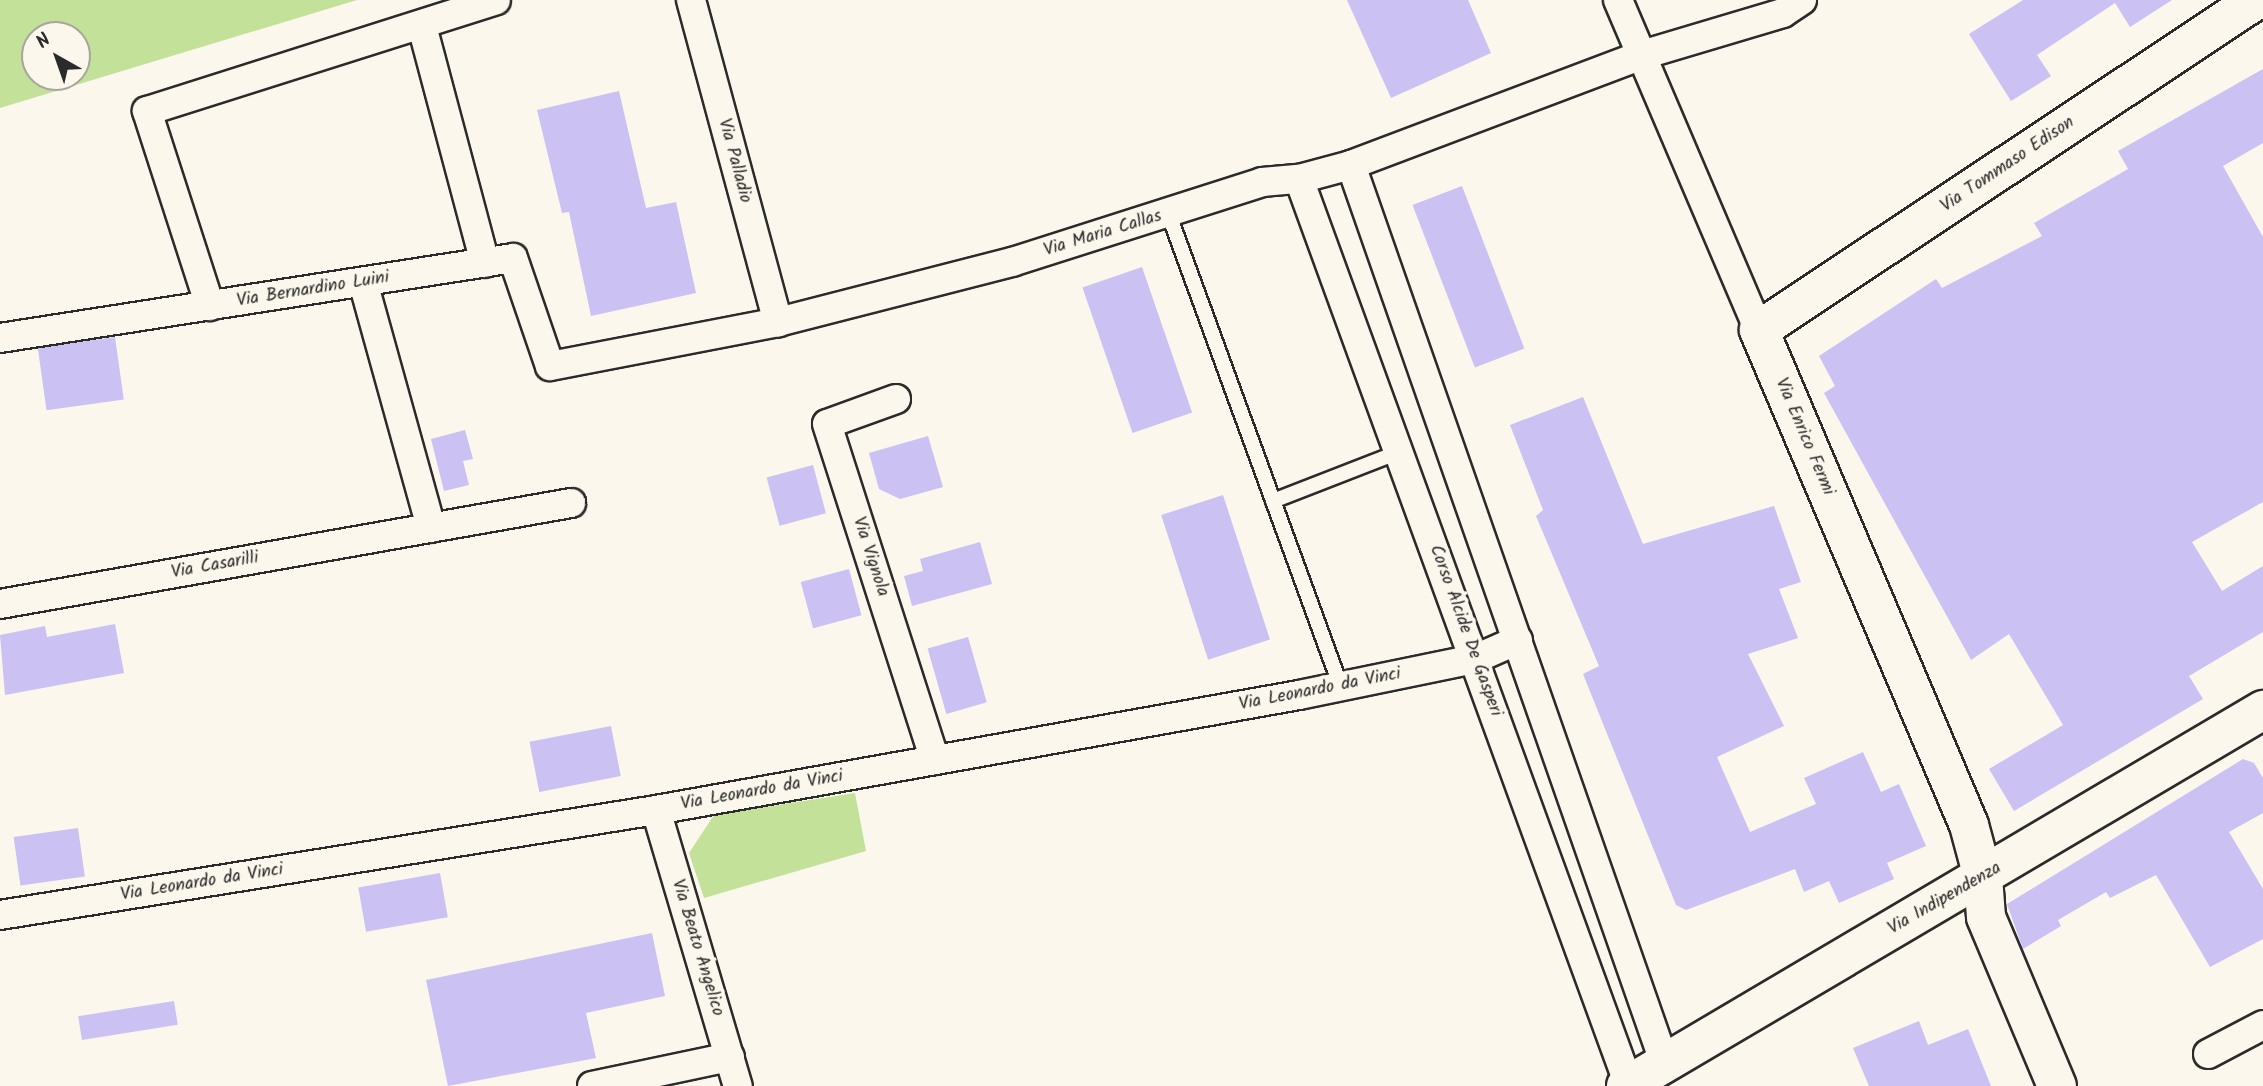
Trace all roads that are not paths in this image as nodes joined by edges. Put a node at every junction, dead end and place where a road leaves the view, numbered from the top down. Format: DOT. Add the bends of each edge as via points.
graph roads {
  1 [pos="496,0"];
  2 [pos="691,0"];
  3 [pos="1618,0"];
  4 [pos="1802,0"];
  5 [pos="2256,0"];
  6 [pos="422,26"];
  7 [pos="1642,55"];
  8 [pos="1351,165"];
  9 [pos="1299,179"];
  10 [pos="1169,215"];
  11 [pos="485,263"];
  12 [pos="363,282"];
  13 [pos="210,306"];
  14 [pos="778,322"];
  15 [pos="1759,330"];
  16 [pos="0,338"];
  17 [pos="550,366"];
  18 [pos="896,399"];
  19 [pos="1399,452"];
  20 [pos="1273,501"];
  21 [pos="571,503"];
  22 [pos="431,528"];
  23 [pos="0,604"];
  24 [pos="1518,640"];
  25 [pos="1475,659"];
  26 [pos="1341,687"];
  27 [pos="2263,710"];
  28 [pos="935,760"];
  29 [pos="656,810"];
  30 [pos="1983,877"];
  31 [pos="0,915"];
  32 [pos="2263,1025"];
  33 [pos="2208,1054"];
  34 [pos="730,1057"];
  35 [pos="1665,1063"];
  36 [pos="1628,1085"];
  37 [pos="592,1086"];
  38 [pos="738,1086"];
  39 [pos="2057,1086"];
  1 -- 6 [label="street"];
  2 -- 14 [label="street, Via Palladio"];
  3 -- 7 [label="street, Via Enrico Fermi"];
  4 -- 7 [label="street, Via Maria Callas" via="1764,19"];
  5 -- 15 [label="street, Via Tommaso Edison"];
  6 -- 11 [label="street"];
  6 -- 13 [label="street" via="147,111"];
  7 -- 8 [label="street, Via Maria Callas"];
  7 -- 15 [label="street, Via Enrico Fermi"];
  8 -- 9 [label="street, Via Maria Callas"];
  8 -- 24 [label="street"];
  9 -- 10 [label="street, Via Maria Callas" via="1262,182"];
  9 -- 19 [label="street, Corso Alcide De Gasperi"];
  10 -- 14 [label="street, Via Maria Callas" via="1012,262"];
  10 -- 20 [label="lane"];
  11 -- 12 [label="street, Via Bernardino Luini"];
  11 -- 17 [label="street, Via Bernardino Luini" via="513,258"];
  12 -- 13 [label="street, Via Bernardino Luini"];
  12 -- 22 [label="street"];
  13 -- 16 [label="street, Via Bernardino Luini"];
  14 -- 17 [label="street, Via Maria Callas"];
  15 -- 30 [label="street, Via Enrico Fermi" via="1969,825"];
  18 -- 28 [label="street, Via Vignola" via="827,424"];
  19 -- 20 [label="lane"];
  19 -- 25 [label="street, Corso Alcide De Gasperi"];
  20 -- 26 [label="lane"];
  21 -- 22 [label="street, Via Casarilli"];
  22 -- 23 [label="street, Via Casarilli"];
  24 -- 25 [label="street, Via Leonardo da Vinci"];
  24 -- 35 [label="street"];
  25 -- 26 [label="street, Via Leonardo da Vinci"];
  25 -- 36 [label="street, Corso Alcide De Gasperi"];
  26 -- 28 [label="street, Via Leonardo da Vinci"];
  27 -- 30 [label="street, Via Indipendenza"];
  28 -- 29 [label="street, Via Leonardo da Vinci"];
  29 -- 31 [label="street, Via Leonardo da Vinci"];
  29 -- 34 [label="street, Via Beato Angelico"];
  30 -- 35 [label="street, Via Indipendenza"];
  30 -- 39 [label="street, Via Enrico Fermi" via="1986,917 1996,948"];
  32 -- 33 [label="street"];
  34 -- 37 [label="street"];
  34 -- 38 [label="street, Via Beato Angelico"];
  35 -- 36 [label="street, Via Indipendenza"];
}
